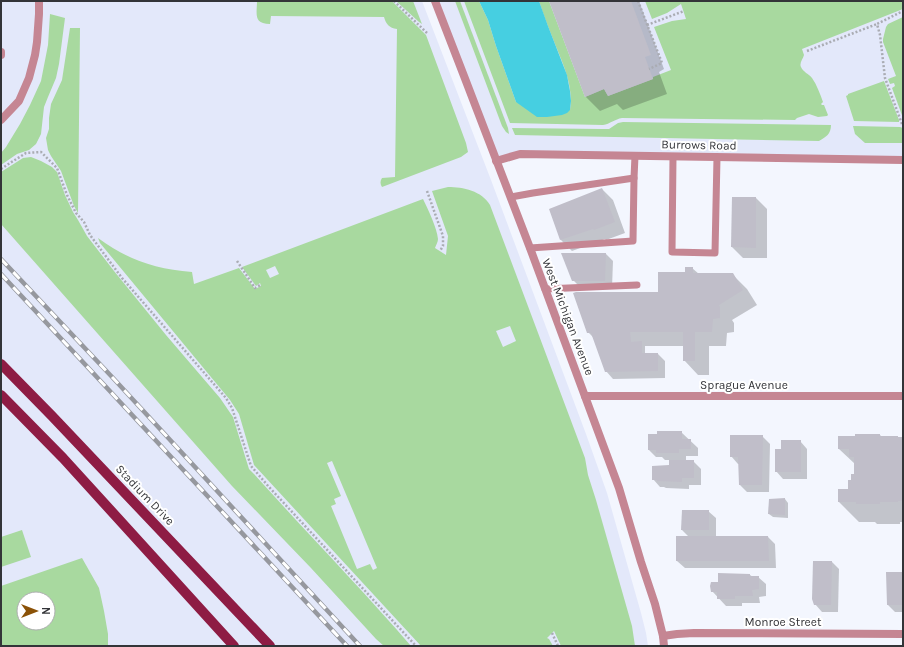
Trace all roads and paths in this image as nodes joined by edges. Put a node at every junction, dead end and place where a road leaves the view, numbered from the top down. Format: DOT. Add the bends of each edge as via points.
graph roads {
  1 [pos="38,1"];
  2 [pos="394,1"];
  3 [pos="435,1"];
  4 [pos="638,1"];
  5 [pos="684,11"];
  6 [pos="903,11"];
  7 [pos="877,24"];
  8 [pos="647,25"];
  9 [pos="427,33"];
  10 [pos="807,51"];
  11 [pos="1,52"];
  12 [pos="1,55"];
  13 [pos="649,69"];
  14 [pos="1,120"];
  15 [pos="902,124"];
  16 [pos="635,156"];
  17 [pos="673,157"];
  18 [pos="717,157"];
  19 [pos="903,160"];
  20 [pos="496,162"];
  21 [pos="1,169"];
  22 [pos="634,178"];
  23 [pos="427,191"];
  24 [pos="511,197"];
  25 [pos="530,248"];
  26 [pos="440,251"];
  27 [pos="237,261"];
  28 [pos="637,285"];
  29 [pos="260,287"];
  30 [pos="545,289"];
  31 [pos="1,364"];
  32 [pos="1,395"];
  33 [pos="585,396"];
  34 [pos="903,396"];
  35 [pos="552,633"];
  36 [pos="903,634"];
  37 [pos="663,636"];
  38 [pos="234,646"];
  39 [pos="270,646"];
  40 [pos="416,646"];
  41 [pos="558,646"];
  42 [pos="664,646"];
  1 -- 14 [label="street" via="35,55 29,78 19,101"];
  2 -- 9 [label="path"];
  3 -- 20 [label="street, West Michigan Avenue"];
  4 -- 8 [label="path"];
  5 -- 8 [label="path"];
  6 -- 7 [label="path"];
  7 -- 10 [label="path"];
  7 -- 15 [label="path" via="885,78"];
  8 -- 13 [label="path" via="662,63"];
  11 -- 12 [label="street"];
  16 -- 17 [label="street, Burrows Road"];
  16 -- 20 [label="street, Burrows Road" via="520,154"];
  16 -- 22 [label="lane"];
  17 -- 18 [label="street, Burrows Road"];
  17 -- 18 [label="lane" via="672,252 715,253"];
  18 -- 19 [label="street, Burrows Road"];
  20 -- 24 [label="street, West Michigan Avenue"];
  21 -- 40 [label="path" via="26,154 41,152 57,168 67,195 90,235 122,278 226,398 232,408 251,466"];
  22 -- 24 [label="lane"];
  22 -- 25 [label="lane" via="633,241"];
  23 -- 26 [label="path" via="442,236 443,246"];
  24 -- 25 [label="street, West Michigan Avenue"];
  25 -- 30 [label="street, West Michigan Avenue"];
  27 -- 29 [label="path" via="255,288"];
  28 -- 30 [label="lane"];
  30 -- 33 [label="street, West Michigan Avenue"];
  31 -- 39 [label="main road, Stadium Drive"];
  32 -- 38 [label="main road" via="63,458"];
  33 -- 34 [label="street, Sprague Avenue"];
  33 -- 37 [label="street, West Michigan Avenue" via="623,503"];
  35 -- 41 [label="path"];
  36 -- 37 [label="street, Monroe Street" via="694,633"];
  37 -- 42 [label="street, West Michigan Avenue"];
}
